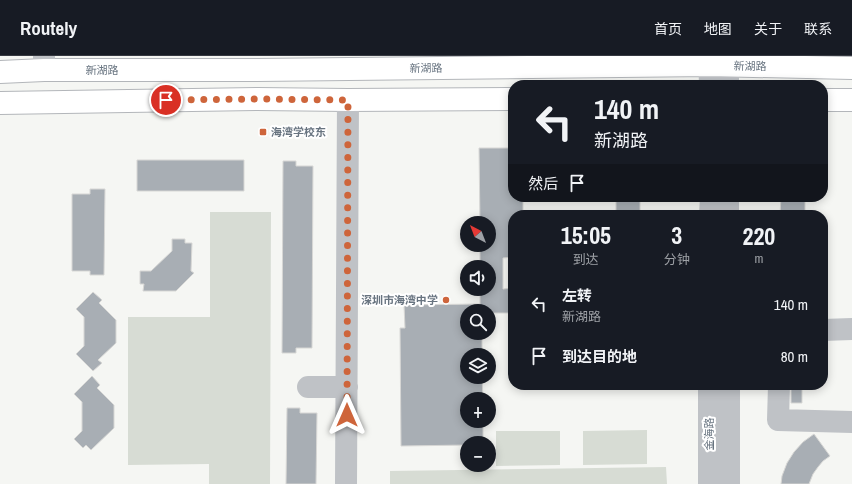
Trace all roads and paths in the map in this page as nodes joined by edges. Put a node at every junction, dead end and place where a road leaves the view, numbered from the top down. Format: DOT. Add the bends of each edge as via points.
graph roads {
  1 [pos="656,56"];
  2 [pos="780,56"];
  3 [pos="44,63"];
  4 [pos="257,63"];
  5 [pos="632,66"];
  6 [pos="802,67"];
  7 [pos="852,68"];
  8 [pos="719,69"];
  9 [pos="0,72"];
  10 [pos="508,99"];
  11 [pos="348,100"];
  12 [pos="828,100"];
  13 [pos="852,100"];
  14 [pos="0,103"];
  15 [pos="852,329"];
  16 [pos="828,330"];
  17 [pos="308,387"];
  18 [pos="347,388"];
  19 [pos="709,390"];
  20 [pos="729,390"];
  21 [pos="779,390"];
  22 [pos="852,422"];
  23 [pos="346,484"];
  24 [pos="709,484"];
  25 [pos="729,484"];
  1 -- 5 [label="main road"];
  2 -- 6 [label="main road"];
  3 -- 4 [label="main road, 新湖路"];
  3 -- 9 [label="main road, 新湖路"];
  4 -- 5 [label="main road, 新湖路"];
  5 -- 8 [label="main road, 新湖路"];
  6 -- 7 [label="main road, 新湖路"];
  6 -- 8 [label="main road, 新湖路"];
  10 -- 11 [label="main road"];
  11 -- 14 [label="main road"];
  11 -- 18 [label="street"];
  12 -- 13 [label="main road"];
  15 -- 16 [label="street"];
  17 -- 18 [label="street"];
  18 -- 23 [label="street"];
  19 -- 24 [label="street, 金海路"];
  20 -- 25 [label="street, 金海路"];
  21 -- 22 [label="street" via="778,420"];
}
